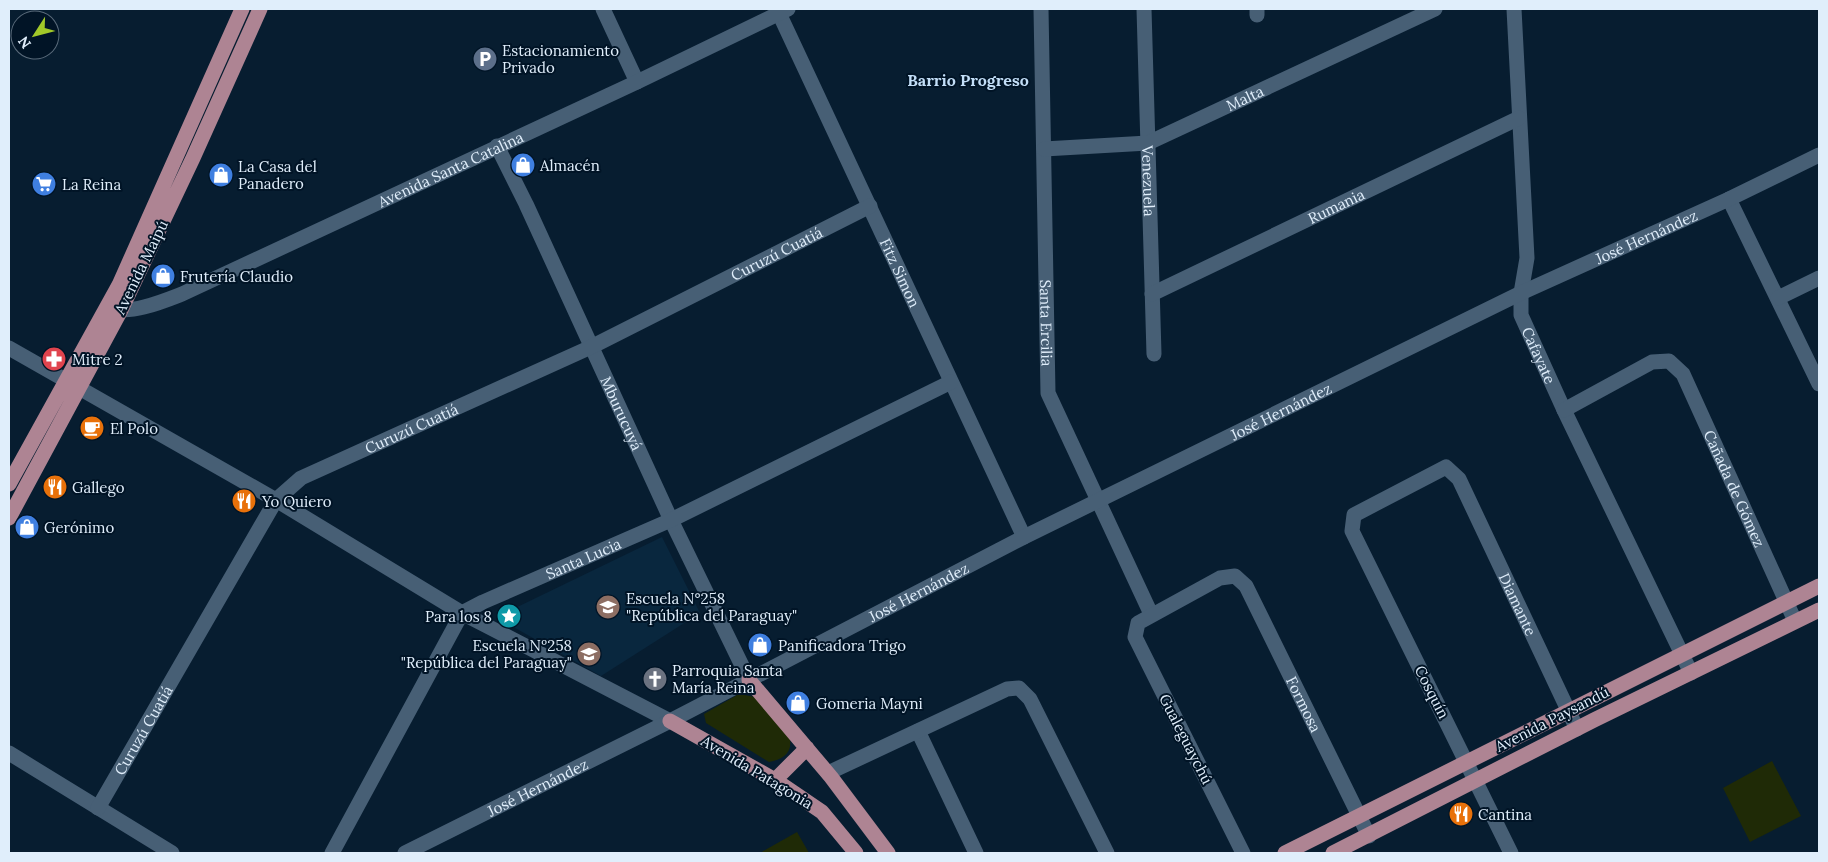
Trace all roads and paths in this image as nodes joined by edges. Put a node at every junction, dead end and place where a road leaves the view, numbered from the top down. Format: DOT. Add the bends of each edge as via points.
graph roads {
  1 [pos="242,9"];
  2 [pos="260,9"];
  3 [pos="603,9"];
  4 [pos="1041,9"];
  5 [pos="1144,9"];
  6 [pos="1435,9"];
  7 [pos="1514,9"];
  8 [pos="781,10"];
  9 [pos="636,82"];
  10 [pos="1519,118"];
  11 [pos="1148,143"];
  12 [pos="497,146"];
  13 [pos="1044,149"];
  14 [pos="1819,155"];
  15 [pos="1729,199"];
  16 [pos="870,206"];
  17 [pos="1819,278"];
  18 [pos="1521,293"];
  19 [pos="1152,294"];
  20 [pos="1778,298"];
  21 [pos="113,309"];
  22 [pos="591,347"];
  23 [pos="9,348"];
  24 [pos="1154,354"];
  25 [pos="951,382"];
  26 [pos="73,383"];
  27 [pos="1819,384"];
  28 [pos="1564,410"];
  29 [pos="9,484"];
  30 [pos="276,500"];
  31 [pos="1098,501"];
  32 [pos="9,518"];
  33 [pos="671,520"];
  34 [pos="1352,531"];
  35 [pos="1024,537"];
  36 [pos="1819,586"];
  37 [pos="1786,603"];
  38 [pos="1819,610"];
  39 [pos="462,613"];
  40 [pos="1151,614"];
  41 [pos="1795,622"];
  42 [pos="1682,655"];
  43 [pos="1690,673"];
  44 [pos="750,680"];
  45 [pos="1569,710"];
  46 [pos="670,721"];
  47 [pos="1577,729"];
  48 [pos="918,731"];
  49 [pos="807,748"];
  50 [pos="9,753"];
  51 [pos="1467,762"];
  52 [pos="828,773"];
  53 [pos="775,780"];
  54 [pos="1475,780"];
  55 [pos="98,808"];
  56 [pos="1358,815"];
  57 [pos="1369,836"];
  58 [pos="172,853"];
  59 [pos="332,853"];
  60 [pos="405,853"];
  61 [pos="856,853"];
  62 [pos="888,853"];
  63 [pos="976,853"];
  64 [pos="1107,853"];
  65 [pos="1243,853"];
  66 [pos="1284,853"];
  67 [pos="1333,853"];
  68 [pos="1511,853"];
  1 -- 21 [label="main road, Avenida Maipú"];
  2 -- 21 [label="main road, Avenida Maipú" via="193,158"];
  3 -- 9 [label="street"];
  4 -- 13 [label="street, Santa Ercilia"];
  5 -- 11 [label="street, Venezuela"];
  6 -- 11 [label="street, Malta"];
  7 -- 10 [label="street, Cafayate"];
  8 -- 9 [label="street, Avenida Santa Catalina"];
  8 -- 16 [label="street, Fitz Simon"];
  9 -- 12 [label="street, Avenida Santa Catalina"];
  10 -- 18 [label="street, Cafayate" via="1527,258"];
  10 -- 19 [label="street, Rumania"];
  11 -- 13 [label="street, Malta"];
  11 -- 19 [label="street, Venezuela"];
  12 -- 21 [label="street, Avenida Santa Catalina" via="182,294 160,302"];
  12 -- 22 [label="street, Mburucuyá"];
  13 -- 31 [label="street, Santa Ercilia" via="1048,393"];
  14 -- 15 [label="street, José Hernández"];
  15 -- 18 [label="street, José Hernández"];
  15 -- 20 [label="street"];
  16 -- 22 [label="street, Curuzú Cuatiá"];
  16 -- 25 [label="street, Fitz Simon"];
  17 -- 20 [label="street"];
  18 -- 28 [label="street, Cafayate" via="1521,315"];
  18 -- 31 [label="street, José Hernández"];
  19 -- 24 [label="street, Venezuela"];
  20 -- 27 [label="street"];
  21 -- 26 [label="main road, Avenida Maipú"];
  22 -- 30 [label="street, Curuzú Cuatiá" via="301,478"];
  22 -- 33 [label="street, Mburucuyá"];
  23 -- 26 [label="street"];
  25 -- 33 [label="street, Santa Lucia"];
  25 -- 35 [label="street, Fitz Simon"];
  26 -- 29 [label="main road, Avenida Maipú"];
  26 -- 30 [label="street"];
  26 -- 32 [label="main road, Avenida Maipú"];
  28 -- 37 [label="street, Cañada de Gómez" via="1652,362 1670,361 1683,374"];
  28 -- 42 [label="street, Cafayate"];
  30 -- 39 [label="street"];
  30 -- 55 [label="street, Curuzú Cuatiá"];
  31 -- 35 [label="street, José Hernández"];
  31 -- 40 [label="street, Santa Ercilia"];
  33 -- 39 [label="street, Santa Lucia"];
  33 -- 44 [label="street, Mburucuyá"];
  34 -- 45 [label="street, Diamante" via="1354,514 1446,467 1459,480"];
  34 -- 51 [label="street, Cosquín"];
  35 -- 44 [label="street, José Hernández"];
  36 -- 37 [label="main road, Avenida Paysandú"];
  37 -- 41 [label="street, Cañada de Gómez"];
  37 -- 42 [label="main road, Avenida Paysandú"];
  38 -- 41 [label="main road, Avenida Paysandú"];
  39 -- 46 [label="street"];
  39 -- 59 [label="street"];
  40 -- 56 [label="street, Formosa" via="1220,578 1235,576 1246,586"];
  40 -- 65 [label="street, Gualeguaychú" via="1138,623 1135,637"];
  41 -- 43 [label="main road, Avenida Paysandú"];
  42 -- 43 [label="street, Cafayate"];
  42 -- 45 [label="main road, Avenida Paysandú"];
  43 -- 47 [label="main road, Avenida Paysandú"];
  44 -- 46 [label="street, José Hernández"];
  44 -- 49 [label="main road"];
  45 -- 47 [label="street, Diamante"];
  45 -- 51 [label="main road, Avenida Paysandú"];
  46 -- 53 [label="main road, Avenida Patagonia"];
  46 -- 60 [label="street, José Hernández"];
  47 -- 54 [label="main road, Avenida Paysandú"];
  48 -- 52 [label="street"];
  48 -- 63 [label="street"];
  48 -- 64 [label="street" via="1007,689 1019,688 1030,699"];
  49 -- 52 [label="main road"];
  49 -- 53 [label="main road"];
  50 -- 55 [label="street"];
  51 -- 54 [label="street, Cosquín"];
  51 -- 56 [label="main road, Avenida Paysandú"];
  52 -- 62 [label="main road"];
  53 -- 61 [label="main road, Avenida Patagonia" via="822,812"];
  54 -- 57 [label="main road, Avenida Paysandú"];
  54 -- 68 [label="street, Cosquín"];
  55 -- 58 [label="street"];
  56 -- 57 [label="street, Formosa"];
  56 -- 66 [label="main road, Avenida Paysandú"];
  57 -- 67 [label="main road, Avenida Paysandú"];
}
